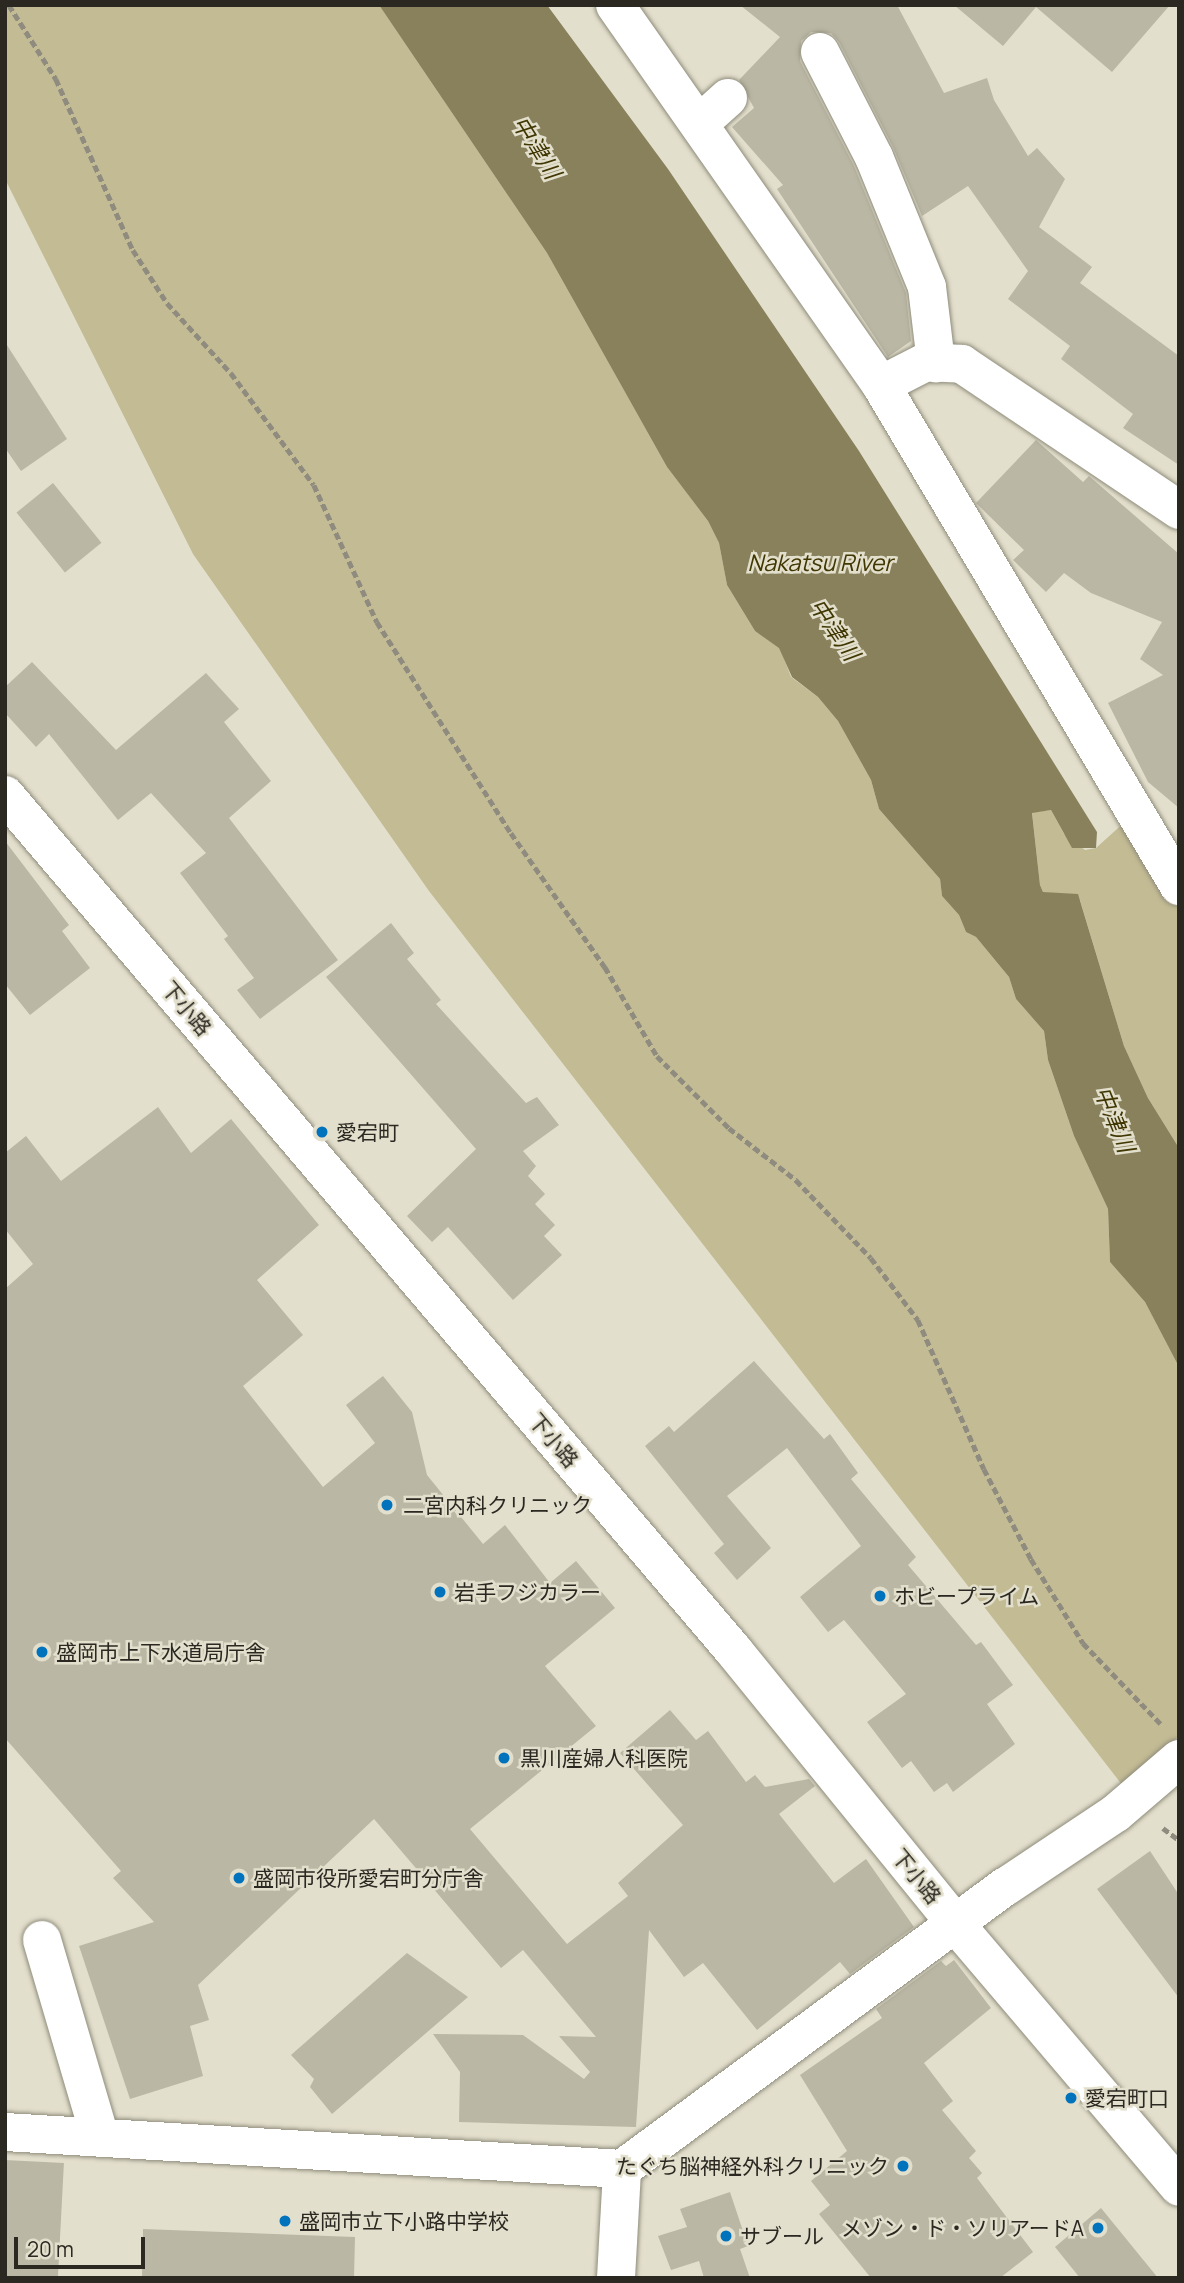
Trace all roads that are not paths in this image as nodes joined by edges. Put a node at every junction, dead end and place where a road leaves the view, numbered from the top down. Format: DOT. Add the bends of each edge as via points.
graph roads {
  1 [pos="615,5"];
  2 [pos="820,52"];
  3 [pos="728,98"];
  4 [pos="699,124"];
  5 [pos="936,363"];
  6 [pos="881,385"];
  7 [pos="1179,510"];
  8 [pos="5,795"];
  9 [pos="1179,886"];
  10 [pos="1172,1744"];
  11 [pos="958,1927"];
  12 [pos="42,1940"];
  13 [pos="5,2132"];
  14 [pos="100,2137"];
  15 [pos="622,2169"];
  16 [pos="1179,2187"];
  17 [pos="616,2278"];
  1 -- 4 [label="street"];
  2 -- 5 [label="street" via="874,157 915,254 927,287"];
  3 -- 4 [label="street"];
  4 -- 6 [label="street"];
  5 -- 6 [label="street" via="926,362"];
  5 -- 7 [label="street" via="962,364"];
  6 -- 9 [label="street"];
  8 -- 11 [label="street, 下小路" via="734,1651"];
  10 -- 11 [label="street" via="1116,1814 1005,1887"];
  11 -- 15 [label="street"];
  11 -- 16 [label="street, 下小路"];
  12 -- 14 [label="street"];
  13 -- 14 [label="street"];
  14 -- 15 [label="street"];
  15 -- 17 [label="street"];
}
